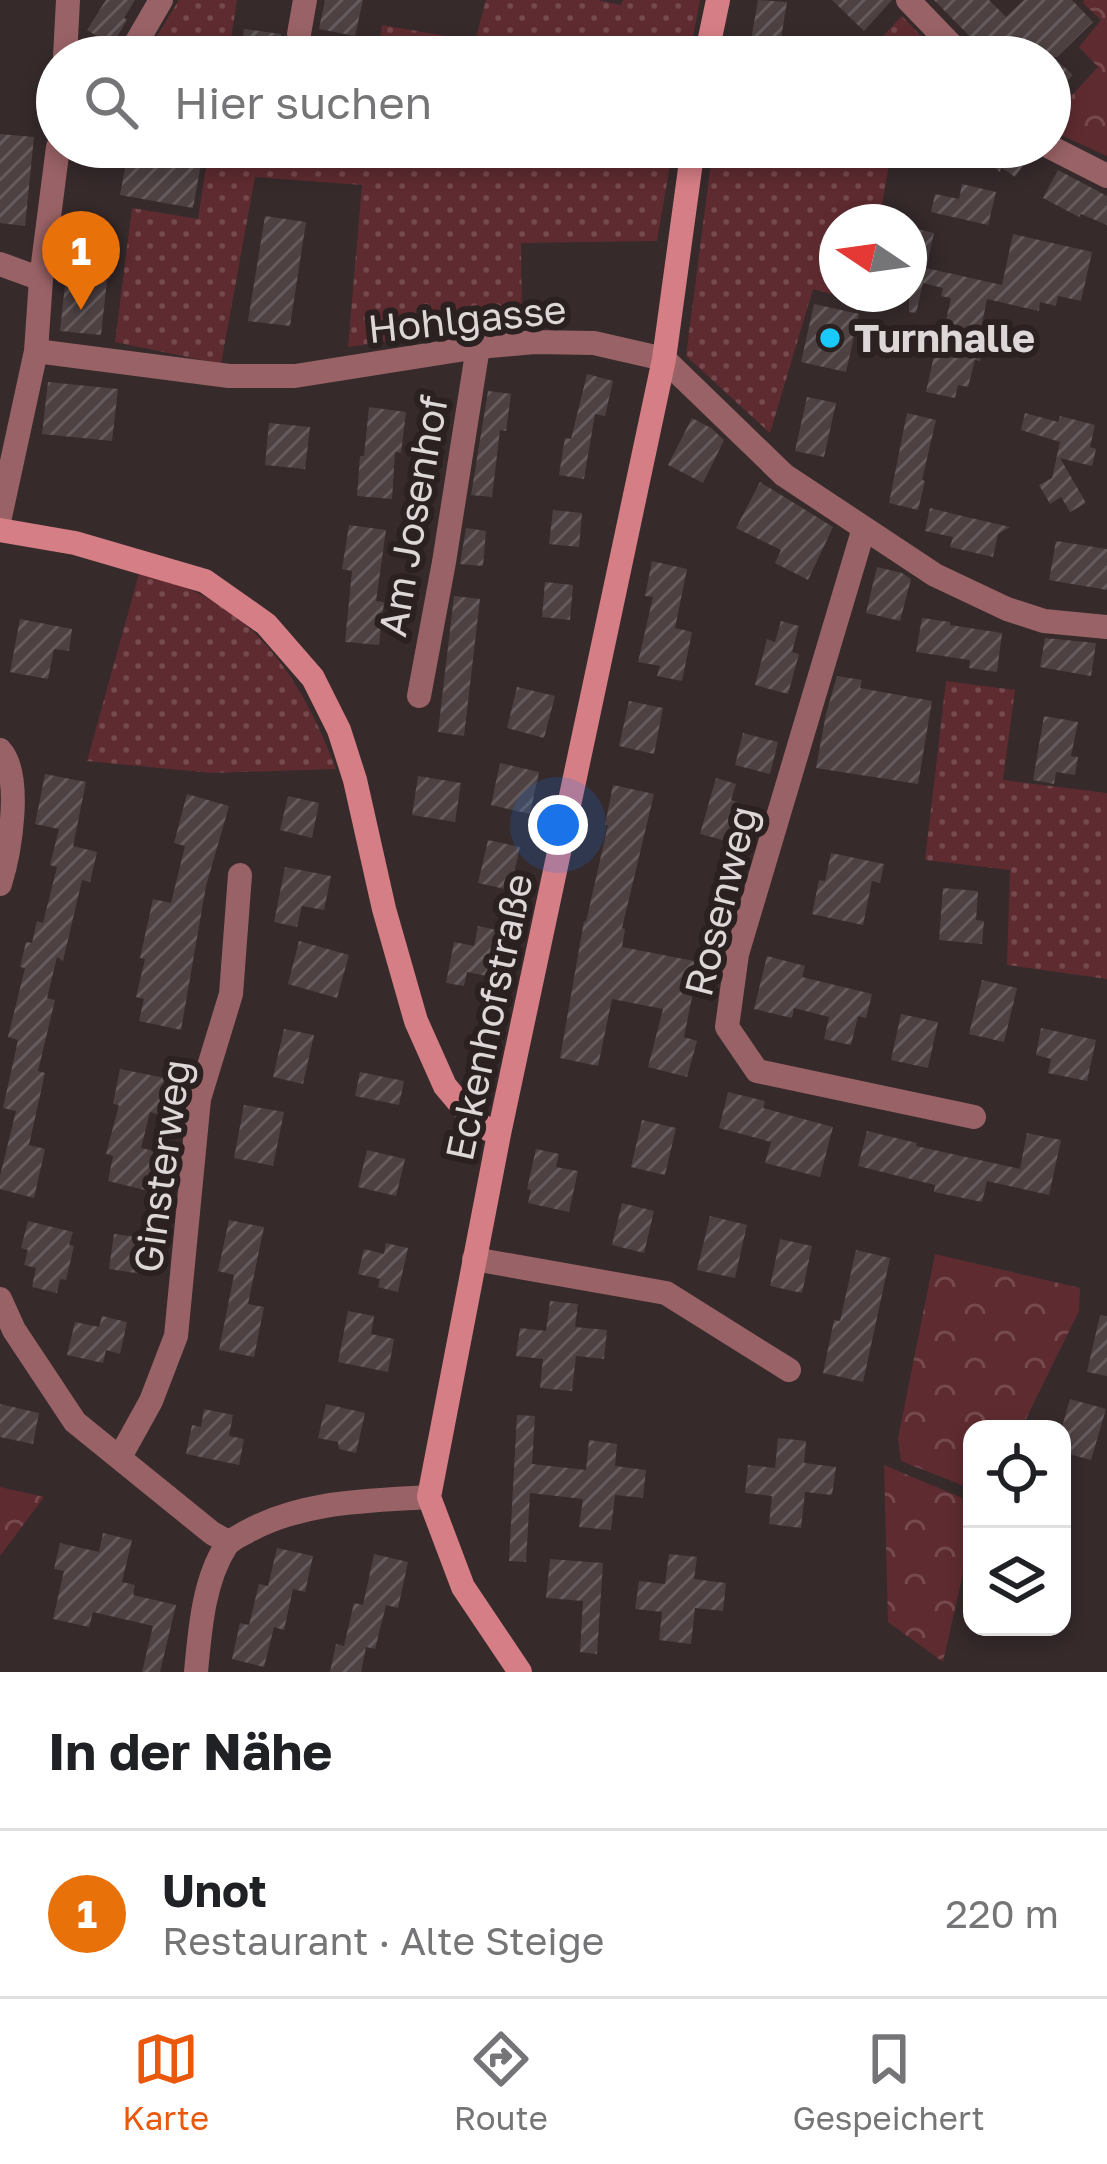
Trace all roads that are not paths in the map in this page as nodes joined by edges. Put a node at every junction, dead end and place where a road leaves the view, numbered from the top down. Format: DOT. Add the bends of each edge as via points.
graph roads {
  1 [pos="68,0"];
  2 [pos="161,0"];
  3 [pos="305,0"];
  4 [pos="718,0"];
  5 [pos="908,0"];
  6 [pos="299,34"];
  7 [pos="65,36"];
  8 [pos="140,36"];
  9 [pos="710,36"];
  10 [pos="942,36"];
  11 [pos="1071,158"];
  12 [pos="55,168"];
  13 [pos="690,168"];
  14 [pos="1107,176"];
  15 [pos="0,264"];
  16 [pos="41,279"];
  17 [pos="478,347"];
  18 [pos="36,350"];
  19 [pos="664,359"];
  20 [pos="0,517"];
  21 [pos="864,529"];
  22 [pos="0,530"];
  23 [pos="1107,627"];
  24 [pos="419,696"];
  25 [pos="0,750"];
  26 [pos="241,874"];
  27 [pos="0,884"];
  28 [pos="974,1117"];
  29 [pos="500,1134"];
  30 [pos="474,1259"];
  31 [pos="0,1298"];
  32 [pos="789,1370"];
  33 [pos="120,1457"];
  34 [pos="429,1497"];
  35 [pos="228,1542"];
  36 [pos="196,1672"];
  37 [pos="520,1672"];
  1 -- 7 [label="street"];
  2 -- 8 [label="street"];
  3 -- 6 [label="street"];
  4 -- 9 [label="street"];
  5 -- 10 [label="street"];
  11 -- 14 [label="street"];
  12 -- 16 [label="street"];
  13 -- 19 [label="street, Eckenhofstraße"];
  15 -- 16 [label="street"];
  16 -- 18 [label="street"];
  17 -- 18 [label="street, Hohlgasse" via="296,376 229,376"];
  17 -- 19 [label="street, Hohlgasse" via="593,343"];
  17 -- 24 [label="street, Am Josenhof"];
  18 -- 20 [label="street"];
  19 -- 21 [label="street" via="784,475"];
  19 -- 29 [label="street, Eckenhofstraße"];
  21 -- 23 [label="street" via="1002,607"];
  21 -- 28 [label="street, Rosenweg" via="737,954 727,1027 757,1071"];
  22 -- 29 [label="street" via="205,581 266,624 313,678 355,780 416,1022 445,1086 477,1124"];
  25 -- 27 [label="street" via="9,759 13,809"];
  26 -- 33 [label="street, Ginsterweg" via="231,994 200,1099 176,1336"];
  29 -- 30 [label="street, Eckenhofstraße"];
  30 -- 32 [label="street" via="666,1293"];
  30 -- 34 [label="street, Eckenhofstraße"];
  31 -- 33 [label="street" via="75,1423"];
  33 -- 35 [label="street"];
  34 -- 35 [label="street" via="276,1516"];
  34 -- 37 [label="street" via="463,1587"];
  35 -- 36 [label="street" via="210,1584"];
}
